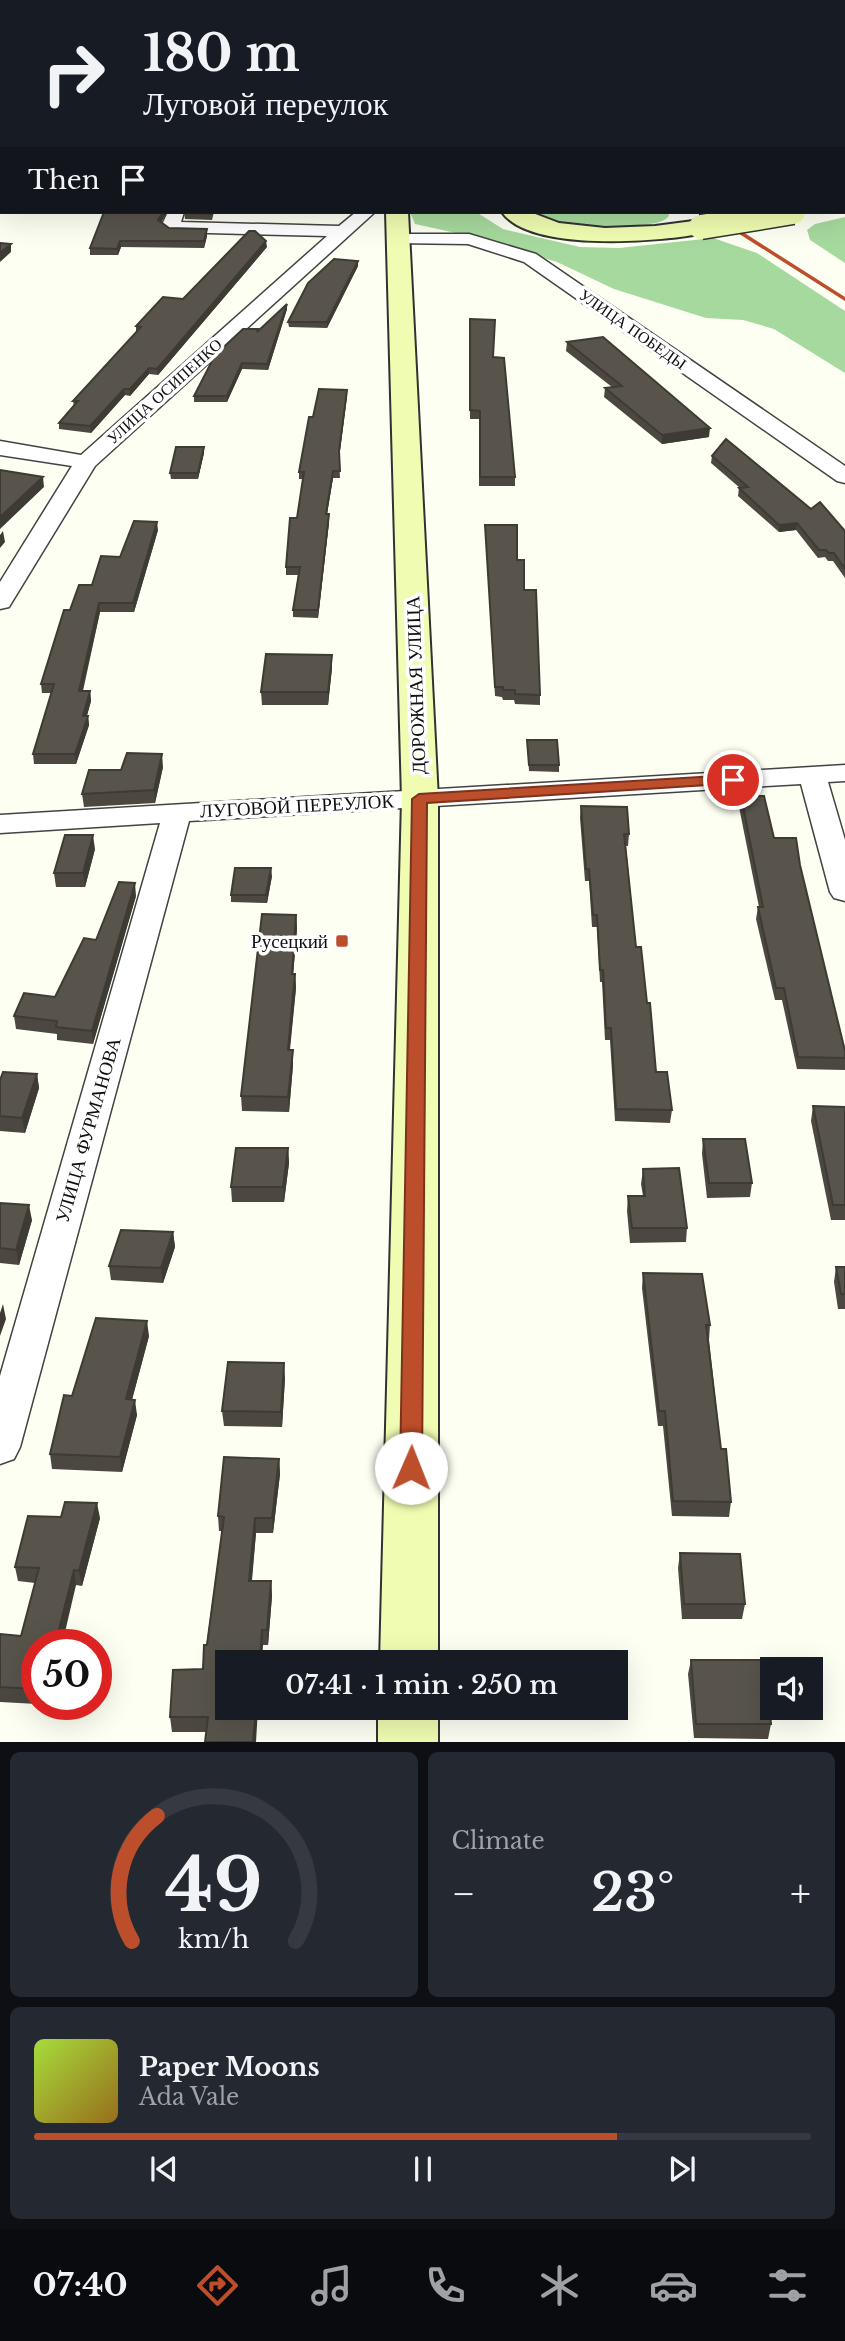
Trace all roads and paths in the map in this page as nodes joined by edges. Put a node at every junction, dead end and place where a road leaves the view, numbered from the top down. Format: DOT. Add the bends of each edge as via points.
graph roads {
  1 [pos="175,214"];
  2 [pos="364,214"];
  3 [pos="517,214"];
  4 [pos="782,214"];
  5 [pos="399,225"];
  6 [pos="343,231"];
  7 [pos="0,448"];
  8 [pos="86,463"];
  9 [pos="845,476"];
  10 [pos="0,602"];
  11 [pos="845,774"];
  12 [pos="812,775"];
  13 [pos="419,799"];
  14 [pos="177,813"];
  15 [pos="0,824"];
  16 [pos="845,892"];
  17 [pos="0,1447"];
  18 [pos="409,1650"];
  19 [pos="408,1720"];
  20 [pos="408,1742"];
  1 -- 6 [label="street" via="170,227"];
  2 -- 6 [label="street, УЛИЦА ОСИПЕНКО"];
  3 -- 4 [label="main road, bridge" via="566,231 628,235"];
  5 -- 9 [label="street, УЛИЦА ПОБЕДЫ" via="469,239 530,258"];
  5 -- 13 [label="main road, ДОРОЖНАЯ УЛИЦА"];
  6 -- 8 [label="street, УЛИЦА ОСИПЕНКО"];
  7 -- 8 [label="street"];
  8 -- 10 [label="street, УЛИЦА ОСИПЕНКО"];
  11 -- 12 [label="street, ЛУГОВОЙ ПЕРЕУЛОК"];
  12 -- 13 [label="street, ЛУГОВОЙ ПЕРЕУЛОК"];
  12 -- 16 [label="street"];
  13 -- 14 [label="street, ЛУГОВОЙ ПЕРЕУЛОК"];
  13 -- 18 [label="main road, ДОРОЖНАЯ УЛИЦА"];
  14 -- 15 [label="street, ЛУГОВОЙ ПЕРЕУЛОК"];
  14 -- 17 [label="street, УЛИЦА ФУРМАНОВА"];
  19 -- 20 [label="main road"];
}
